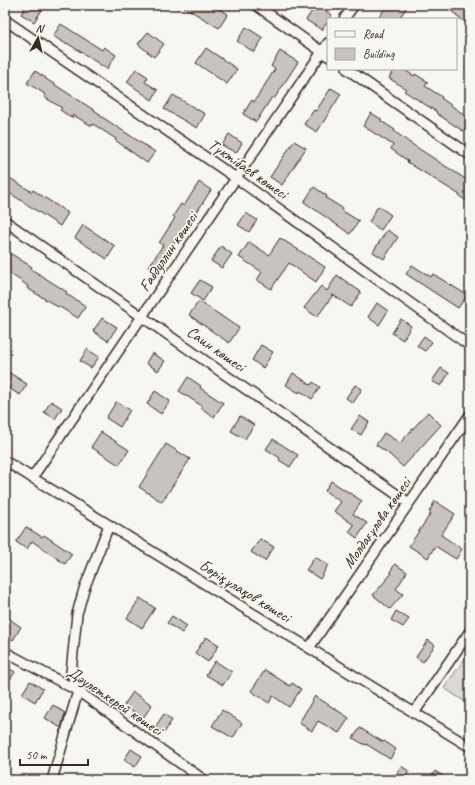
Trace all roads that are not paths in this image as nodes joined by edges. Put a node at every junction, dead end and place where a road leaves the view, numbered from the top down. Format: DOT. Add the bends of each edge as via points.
graph roads {
  1 [pos="256,5"];
  2 [pos="354,5"];
  3 [pos="345,18"];
  4 [pos="5,20"];
  5 [pos="325,54"];
  6 [pos="348,70"];
  7 [pos="470,155"];
  8 [pos="236,178"];
  9 [pos="5,221"];
  10 [pos="142,316"];
  11 [pos="470,346"];
  12 [pos="470,415"];
  13 [pos="5,461"];
  14 [pos="32,478"];
  15 [pos="409,503"];
  16 [pos="110,525"];
  17 [pos="470,631"];
  18 [pos="310,648"];
  19 [pos="5,652"];
  20 [pos="78,691"];
  21 [pos="414,713"];
  22 [pos="470,748"];
  23 [pos="52,780"];
  24 [pos="204,780"];
  1 -- 5 [label="street"];
  2 -- 3 [label="street"];
  4 -- 8 [label="street, Түктібаев көшесі"];
  5 -- 8 [label="street, Ғабдуллин көшесі"];
  6 -- 7 [label="street"];
  8 -- 10 [label="street, Ғабдуллин көшесі"];
  8 -- 11 [label="street, Түктібаев көшесі"];
  9 -- 10 [label="street, Саин көшесі"];
  10 -- 14 [label="street, Ғабдуллин көшесі"];
  10 -- 15 [label="street, Саин көшесі"];
  12 -- 15 [label="street, Молдағұлова көшесі"];
  13 -- 14 [label="street, Бөріқұлақов көшесі"];
  14 -- 16 [label="street, Бөріқұлақов көшесі"];
  15 -- 18 [label="street, Молдағұлова көшесі"];
  16 -- 18 [label="street, Бөріқұлақов көшесі"];
  16 -- 20 [label="street" via="84,589 77,614 71,672"];
  17 -- 21 [label="street"];
  18 -- 21 [label="street, Бөріқұлақов көшесі"];
  19 -- 20 [label="street, Дәулеткерей көшесі"];
  20 -- 23 [label="street"];
  20 -- 24 [label="street, Дәулеткерей көшесі"];
  21 -- 22 [label="street, Бөріқұлақов көшесі"];
}
